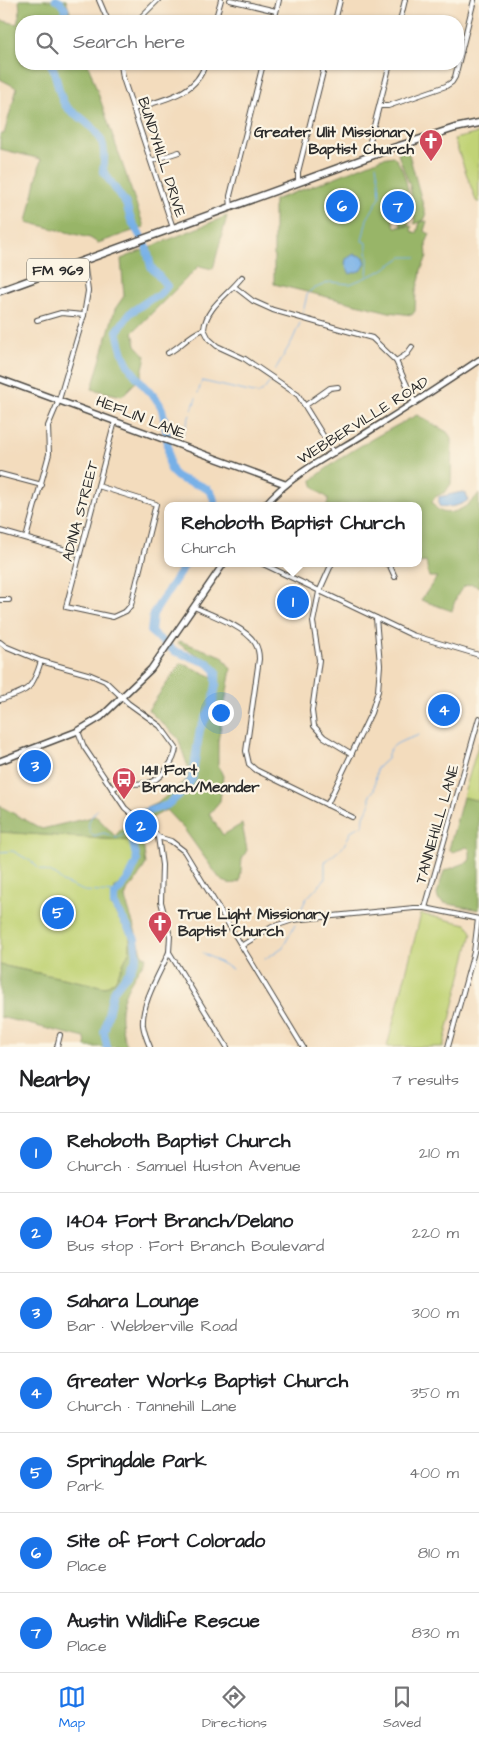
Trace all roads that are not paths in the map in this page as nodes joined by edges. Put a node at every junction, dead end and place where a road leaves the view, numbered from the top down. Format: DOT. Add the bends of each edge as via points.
graph roads {
  1 [pos="99,0"];
  2 [pos="158,0"];
  3 [pos="221,0"];
  4 [pos="230,0"];
  5 [pos="279,0"];
  6 [pos="340,0"];
  7 [pos="405,0"];
  8 [pos="474,0"];
  9 [pos="276,11"];
  10 [pos="105,15"];
  11 [pos="143,15"];
  12 [pos="217,15"];
  13 [pos="275,15"];
  14 [pos="336,15"];
  15 [pos="401,15"];
  16 [pos="464,41"];
  17 [pos="122,70"];
  18 [pos="202,70"];
  19 [pos="262,70"];
  20 [pos="324,70"];
  21 [pos="388,70"];
  22 [pos="457,70"];
  23 [pos="379,106"];
  24 [pos="134,110"];
  25 [pos="479,123"];
  26 [pos="179,152"];
  27 [pos="370,157"];
  28 [pos="151,161"];
  29 [pos="298,182"];
  30 [pos="231,208"];
  31 [pos="173,228"];
  32 [pos="84,260"];
  33 [pos="242,277"];
  34 [pos="235,287"];
  35 [pos="0,292"];
  36 [pos="84,315"];
  37 [pos="37,320"];
  38 [pos="204,330"];
  39 [pos="412,347"];
  40 [pos="168,353"];
  41 [pos="479,360"];
  42 [pos="396,361"];
  43 [pos="0,379"];
  44 [pos="338,387"];
  45 [pos="59,400"];
  46 [pos="414,403"];
  47 [pos="306,405"];
  48 [pos="115,421"];
  49 [pos="334,452"];
  50 [pos="0,474"];
  51 [pos="273,480"];
  52 [pos="285,484"];
  53 [pos="42,485"];
  54 [pos="98,486"];
  55 [pos="275,494"];
  56 [pos="268,502"];
  57 [pos="0,531"];
  58 [pos="26,538"];
  59 [pos="80,554"];
  60 [pos="221,567"];
  61 [pos="269,567"];
  62 [pos="330,567"];
  63 [pos="390,567"];
  64 [pos="395,577"];
  65 [pos="319,592"];
  66 [pos="0,600"];
  67 [pos="9,600"];
  68 [pos="194,606"];
  69 [pos="376,618"];
  70 [pos="0,642"];
  71 [pos="479,655"];
  72 [pos="41,661"];
  73 [pos="122,698"];
  74 [pos="0,700"];
  75 [pos="479,718"];
  76 [pos="78,731"];
  77 [pos="352,754"];
  78 [pos="0,761"];
  79 [pos="112,789"];
  80 [pos="327,805"];
  81 [pos="352,817"];
  82 [pos="158,837"];
  83 [pos="425,908"];
  84 [pos="479,919"];
  85 [pos="241,946"];
  86 [pos="169,952"];
  87 [pos="60,1034"];
  88 [pos="57,1047"];
  89 [pos="150,1047"];
  90 [pos="227,1047"];
  91 [pos="303,1047"];
  92 [pos="448,1047"];
  1 -- 10 [label="street"];
  2 -- 11 [label="street"];
  3 -- 12 [label="street"];
  4 -- 9 [label="street"];
  5 -- 9 [label="street"];
  6 -- 14 [label="street"];
  7 -- 15 [label="street"];
  8 -- 16 [label="street"];
  9 -- 13 [label="street"];
  17 -- 24 [label="street, BUNDYHILL DRIVE"];
  18 -- 24 [label="street" via="198,80 187,90"];
  19 -- 30 [label="street" via="230,196"];
  20 -- 29 [label="street"];
  21 -- 23 [label="street"];
  22 -- 23 [label="street" via="452,82 446,86 388,106"];
  23 -- 27 [label="street"];
  24 -- 28 [label="street, BUNDYHILL DRIVE"];
  25 -- 27 [label="main road, FM 969" via="438,133"];
  26 -- 28 [label="street"];
  27 -- 29 [label="main road, FM 969"];
  28 -- 31 [label="street, BUNDYHILL DRIVE"];
  29 -- 30 [label="main road, FM 969"];
  30 -- 31 [label="main road, FM 969"];
  31 -- 32 [label="main road, FM 969"];
  32 -- 35 [label="main road, FM 969"];
  32 -- 36 [label="street" via="88,291"];
  33 -- 34 [label="street"];
  34 -- 38 [label="street" via="209,312"];
  34 -- 42 [label="street" via="253,301 273,310 372,338"];
  36 -- 37 [label="street" via="61,313"];
  36 -- 45 [label="street"];
  38 -- 40 [label="street" via="193,334"];
  38 -- 47 [label="street" via="218,346 290,388"];
  39 -- 42 [label="street"];
  41 -- 46 [label="street, WEBBERVILLE ROAD"];
  42 -- 46 [label="street"];
  43 -- 45 [label="street, HEFLIN LANE"];
  44 -- 47 [label="street" via="330,388"];
  45 -- 48 [label="street, HEFLIN LANE"];
  45 -- 53 [label="street" via="48,426 50,454"];
  46 -- 49 [label="street, WEBBERVILLE ROAD"];
  47 -- 49 [label="street"];
  48 -- 51 [label="street, HEFLIN LANE"];
  48 -- 54 [label="street, ADINA STREET"];
  49 -- 52 [label="street, WEBBERVILLE ROAD"];
  50 -- 53 [label="street"];
  51 -- 52 [label="street, HEFLIN LANE"];
  51 -- 55 [label="street"];
  52 -- 55 [label="street, WEBBERVILLE ROAD"];
  53 -- 58 [label="street"];
  54 -- 59 [label="street, ADINA STREET"];
  54 -- 59 [label="street, ADINA STREET" via="156,504 131,605 126,611 113,616 66,607"];
  55 -- 56 [label="street, WEBBERVILLE ROAD"];
  57 -- 58 [label="street"];
  58 -- 59 [label="street"];
  60 -- 68 [label="street"];
  61 -- 65 [label="street"];
  62 -- 65 [label="street"];
  63 -- 64 [label="street"];
  65 -- 69 [label="street"];
  65 -- 77 [label="street" via="312,622 319,660 312,711 314,726 324,737"];
  66 -- 67 [label="street"];
  68 -- 73 [label="street" via="151,669"];
  68 -- 80 [label="street" via="242,630 257,647 259,659 246,746 249,764"];
  69 -- 71 [label="street" via="417,637"];
  69 -- 77 [label="street" via="380,665 378,691"];
  70 -- 72 [label="street"];
  72 -- 73 [label="street" via="96,676"];
  72 -- 74 [label="street" via="30,687"];
  73 -- 76 [label="street" via="101,717"];
  73 -- 79 [label="street" via="164,729 176,745 176,751 167,768 154,781 123,784"];
  75 -- 83 [label="street, TANNEHILL LANE"];
  76 -- 78 [label="street"];
  76 -- 79 [label="street" via="84,747"];
  77 -- 80 [label="street"];
  79 -- 82 [label="street" via="129,812 153,829"];
  80 -- 81 [label="street"];
  82 -- 85 [label="street" via="171,841 184,851"];
  82 -- 86 [label="street" via="162,865 161,902 170,940"];
  83 -- 84 [label="street"];
  83 -- 85 [label="street" via="292,920 272,927"];
  84 -- 92 [label="street" via="474,952"];
  85 -- 91 [label="street"];
  86 -- 89 [label="street" via="144,1014 144,1031"];
  86 -- 90 [label="street"];
  87 -- 88 [label="street"];
}
